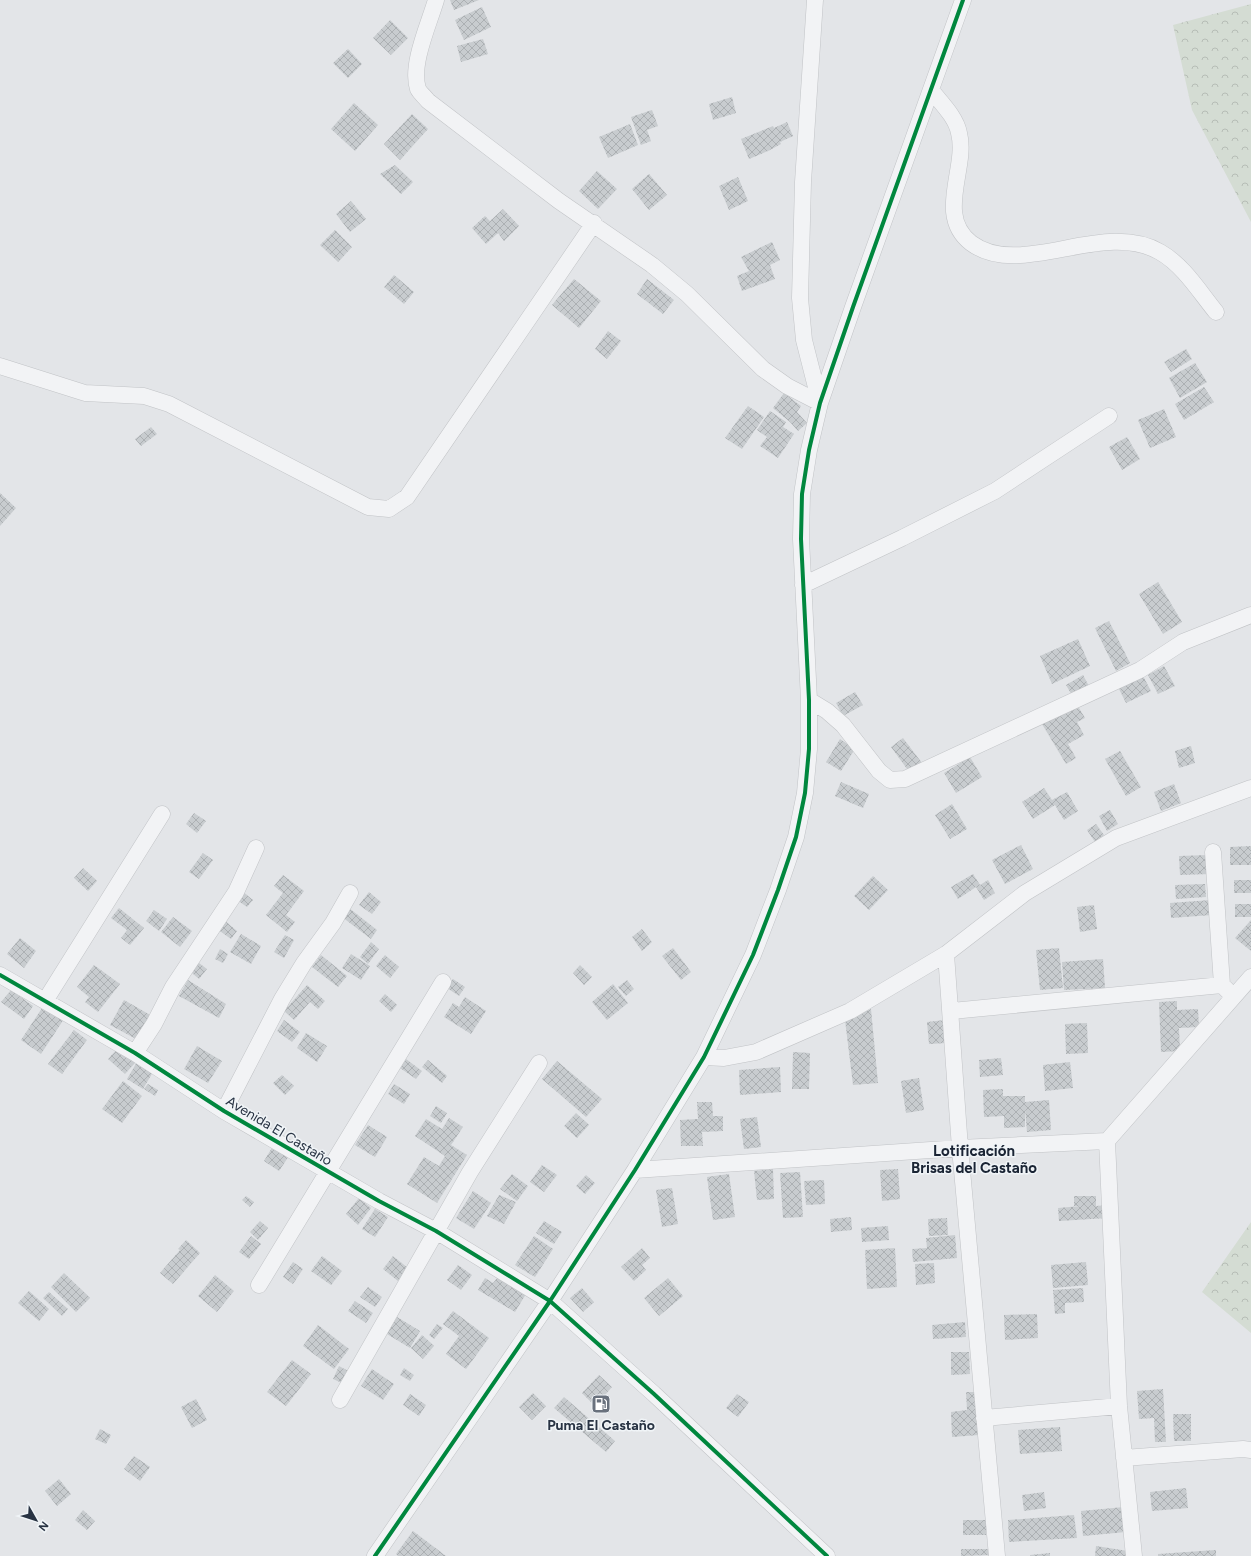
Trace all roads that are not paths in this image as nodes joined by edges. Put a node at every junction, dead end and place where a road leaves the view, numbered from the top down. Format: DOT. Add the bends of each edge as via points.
graph roads {
  1 [pos="436,0"];
  2 [pos="815,0"];
  3 [pos="963,0"];
  4 [pos="931,90"];
  5 [pos="594,223"];
  6 [pos="1216,312"];
  7 [pos="0,366"];
  8 [pos="820,403"];
  9 [pos="1109,416"];
  10 [pos="803,584"];
  11 [pos="1251,615"];
  12 [pos="809,700"];
  13 [pos="1251,788"];
  14 [pos="162,814"];
  15 [pos="256,848"];
  16 [pos="1213,852"];
  17 [pos="350,893"];
  18 [pos="946,954"];
  19 [pos="0,975"];
  20 [pos="1251,977"];
  21 [pos="443,982"];
  22 [pos="1222,985"];
  23 [pos="1235,998"];
  24 [pos="45,1001"];
  25 [pos="952,1011"];
  26 [pos="135,1053"];
  27 [pos="704,1057"];
  28 [pos="539,1063"];
  29 [pos="224,1111"];
  30 [pos="1107,1141"];
  31 [pos="960,1148"];
  32 [pos="635,1170"];
  33 [pos="328,1172"];
  34 [pos="436,1231"];
  35 [pos="259,1285"];
  36 [pos="550,1301"];
  37 [pos="340,1400"];
  38 [pos="1119,1406"];
  39 [pos="984,1418"];
  40 [pos="1251,1450"];
  41 [pos="1124,1458"];
  42 [pos="375,1556"];
  43 [pos="827,1556"];
  44 [pos="997,1556"];
  45 [pos="1134,1556"];
  1 -- 5 [label="street" via="418,62 416,77 419,90 428,101 525,176"];
  2 -- 8 [label="street" via="803,182 800,298 804,340"];
  3 -- 4 [label="street"];
  4 -- 6 [label="street" via="950,113 960,133 960,158 952,207 958,229 971,243 993,253 1020,255 1100,242 1135,242 1160,252 1177,266"];
  4 -- 8 [label="street"];
  5 -- 7 [label="street" via="406,497 389,509 368,507 169,404 144,396 85,393"];
  5 -- 8 [label="street" via="687,294 763,369 787,386"];
  8 -- 10 [label="street" via="802,494"];
  9 -- 10 [label="street" via="995,491"];
  10 -- 12 [label="street"];
  11 -- 12 [label="street" via="1183,642 1140,670 905,780 890,780 879,771 843,725"];
  12 -- 27 [label="street" via="809,749 805,793 796,837 753,954"];
  13 -- 18 [label="street" via="1116,838 1025,893"];
  14 -- 24 [label="street"];
  15 -- 26 [label="street" via="236,892 173,987"];
  16 -- 22 [label="street"];
  17 -- 29 [label="street" via="333,924 304,963 282,999"];
  18 -- 25 [label="street"];
  18 -- 27 [label="street" via="850,1011 756,1052 724,1058"];
  19 -- 24 [label="street, Avenida El Castaño"];
  20 -- 23 [label="street"];
  21 -- 33 [label="street"];
  22 -- 23 [label="street"];
  22 -- 25 [label="street"];
  23 -- 30 [label="street"];
  24 -- 26 [label="street, Avenida El Castaño"];
  25 -- 31 [label="street"];
  26 -- 29 [label="street, Avenida El Castaño"];
  27 -- 32 [label="street"];
  28 -- 34 [label="street"];
  29 -- 33 [label="street, Avenida El Castaño"];
  30 -- 31 [label="street"];
  30 -- 38 [label="street"];
  31 -- 32 [label="street"];
  31 -- 39 [label="street"];
  32 -- 36 [label="street"];
  33 -- 34 [label="street, Avenida El Castaño" via="378,1202"];
  33 -- 35 [label="street"];
  34 -- 36 [label="street, Avenida El Castaño"];
  34 -- 37 [label="street"];
  36 -- 42 [label="street"];
  36 -- 43 [label="street, Avenida El Castaño" via="654,1394"];
  38 -- 39 [label="street"];
  38 -- 41 [label="street"];
  39 -- 44 [label="street"];
  40 -- 41 [label="street"];
  41 -- 45 [label="street"];
}
